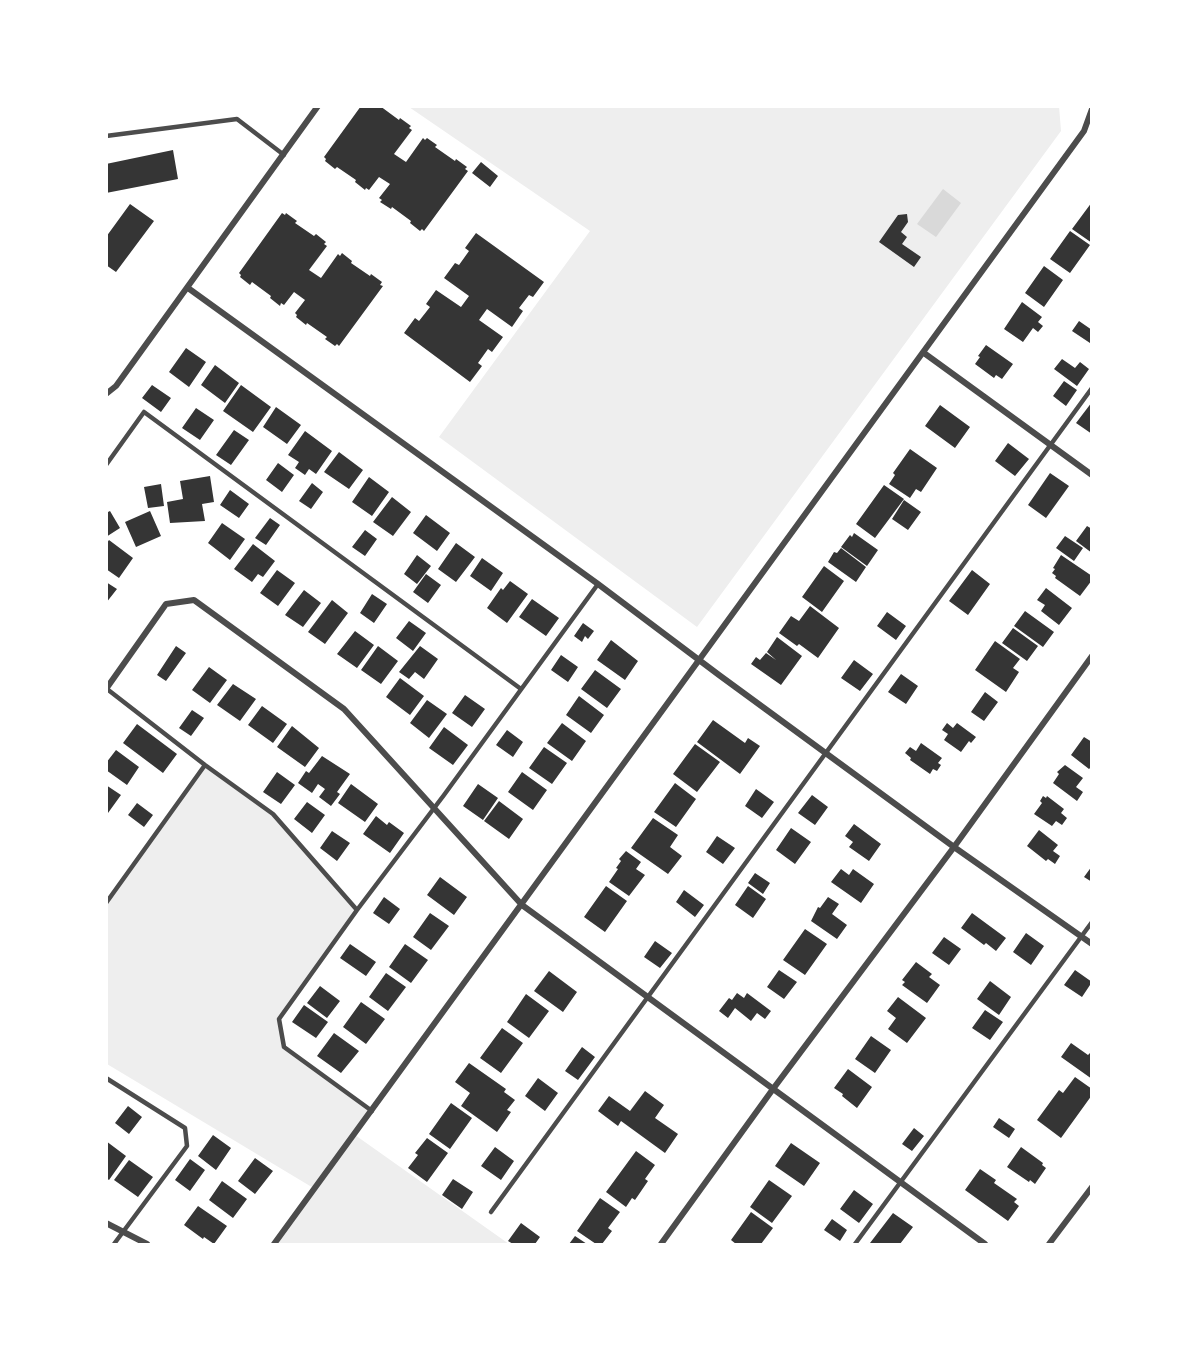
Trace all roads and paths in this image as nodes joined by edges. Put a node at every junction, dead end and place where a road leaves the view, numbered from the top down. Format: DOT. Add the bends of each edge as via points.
graph roads {
  1 [pos="318,106"];
  2 [pos="1092,109"];
  3 [pos="106,136"];
  4 [pos="284,155"];
  5 [pos="188,288"];
  6 [pos="924,352"];
  7 [pos="1092,388"];
  8 [pos="106,394"];
  9 [pos="1051,444"];
  10 [pos="106,465"];
  11 [pos="1092,475"];
  12 [pos="598,584"];
  13 [pos="1092,656"];
  14 [pos="700,661"];
  15 [pos="107,689"];
  16 [pos="521,689"];
  17 [pos="825,753"];
  18 [pos="205,765"];
  19 [pos="435,808"];
  20 [pos="954,847"];
  21 [pos="106,903"];
  22 [pos="522,905"];
  23 [pos="357,910"];
  24 [pos="1092,922"];
  25 [pos="1081,936"];
  26 [pos="1092,944"];
  27 [pos="648,998"];
  28 [pos="106,1078"];
  29 [pos="773,1089"];
  30 [pos="372,1111"];
  31 [pos="900,1183"];
  32 [pos="1092,1187"];
  33 [pos="491,1212"];
  34 [pos="106,1223"];
  35 [pos="123,1233"];
  36 [pos="114,1245"];
  37 [pos="147,1245"];
  38 [pos="274,1245"];
  39 [pos="662,1245"];
  40 [pos="855,1245"];
  41 [pos="985,1245"];
  42 [pos="1049,1245"];
  1 -- 4 [label="street"];
  2 -- 6 [label="street" via="1084,131"];
  3 -- 4 [label="lane" via="237,118"];
  4 -- 5 [label="street"];
  5 -- 8 [label="street" via="116,386"];
  5 -- 12 [label="street"];
  6 -- 9 [label="street"];
  6 -- 14 [label="street"];
  7 -- 9 [label="lane"];
  9 -- 11 [label="street"];
  9 -- 17 [label="lane"];
  10 -- 16 [label="lane" via="144,412"];
  12 -- 14 [label="street"];
  12 -- 16 [label="lane"];
  13 -- 20 [label="street"];
  14 -- 17 [label="street"];
  14 -- 22 [label="street"];
  15 -- 18 [label="lane"];
  15 -- 19 [label="street" via="166,604 194,600 344,709"];
  16 -- 19 [label="lane"];
  17 -- 20 [label="street"];
  17 -- 27 [label="lane"];
  18 -- 21 [label="lane"];
  18 -- 23 [label="lane" via="273,813"];
  19 -- 22 [label="street"];
  19 -- 23 [label="lane"];
  20 -- 25 [label="street"];
  20 -- 29 [label="street"];
  22 -- 27 [label="street"];
  22 -- 30 [label="street"];
  23 -- 30 [label="lane" via="279,1019 284,1047"];
  24 -- 25 [label="lane"];
  25 -- 26 [label="street"];
  25 -- 31 [label="lane"];
  27 -- 29 [label="street"];
  27 -- 33 [label="lane"];
  28 -- 35 [label="lane" via="185,1128 187,1146"];
  29 -- 31 [label="street"];
  29 -- 39 [label="street"];
  30 -- 38 [label="street"];
  31 -- 40 [label="lane"];
  31 -- 41 [label="street"];
  32 -- 42 [label="street"];
  34 -- 35 [label="street"];
  35 -- 36 [label="lane"];
  35 -- 37 [label="street"];
}
